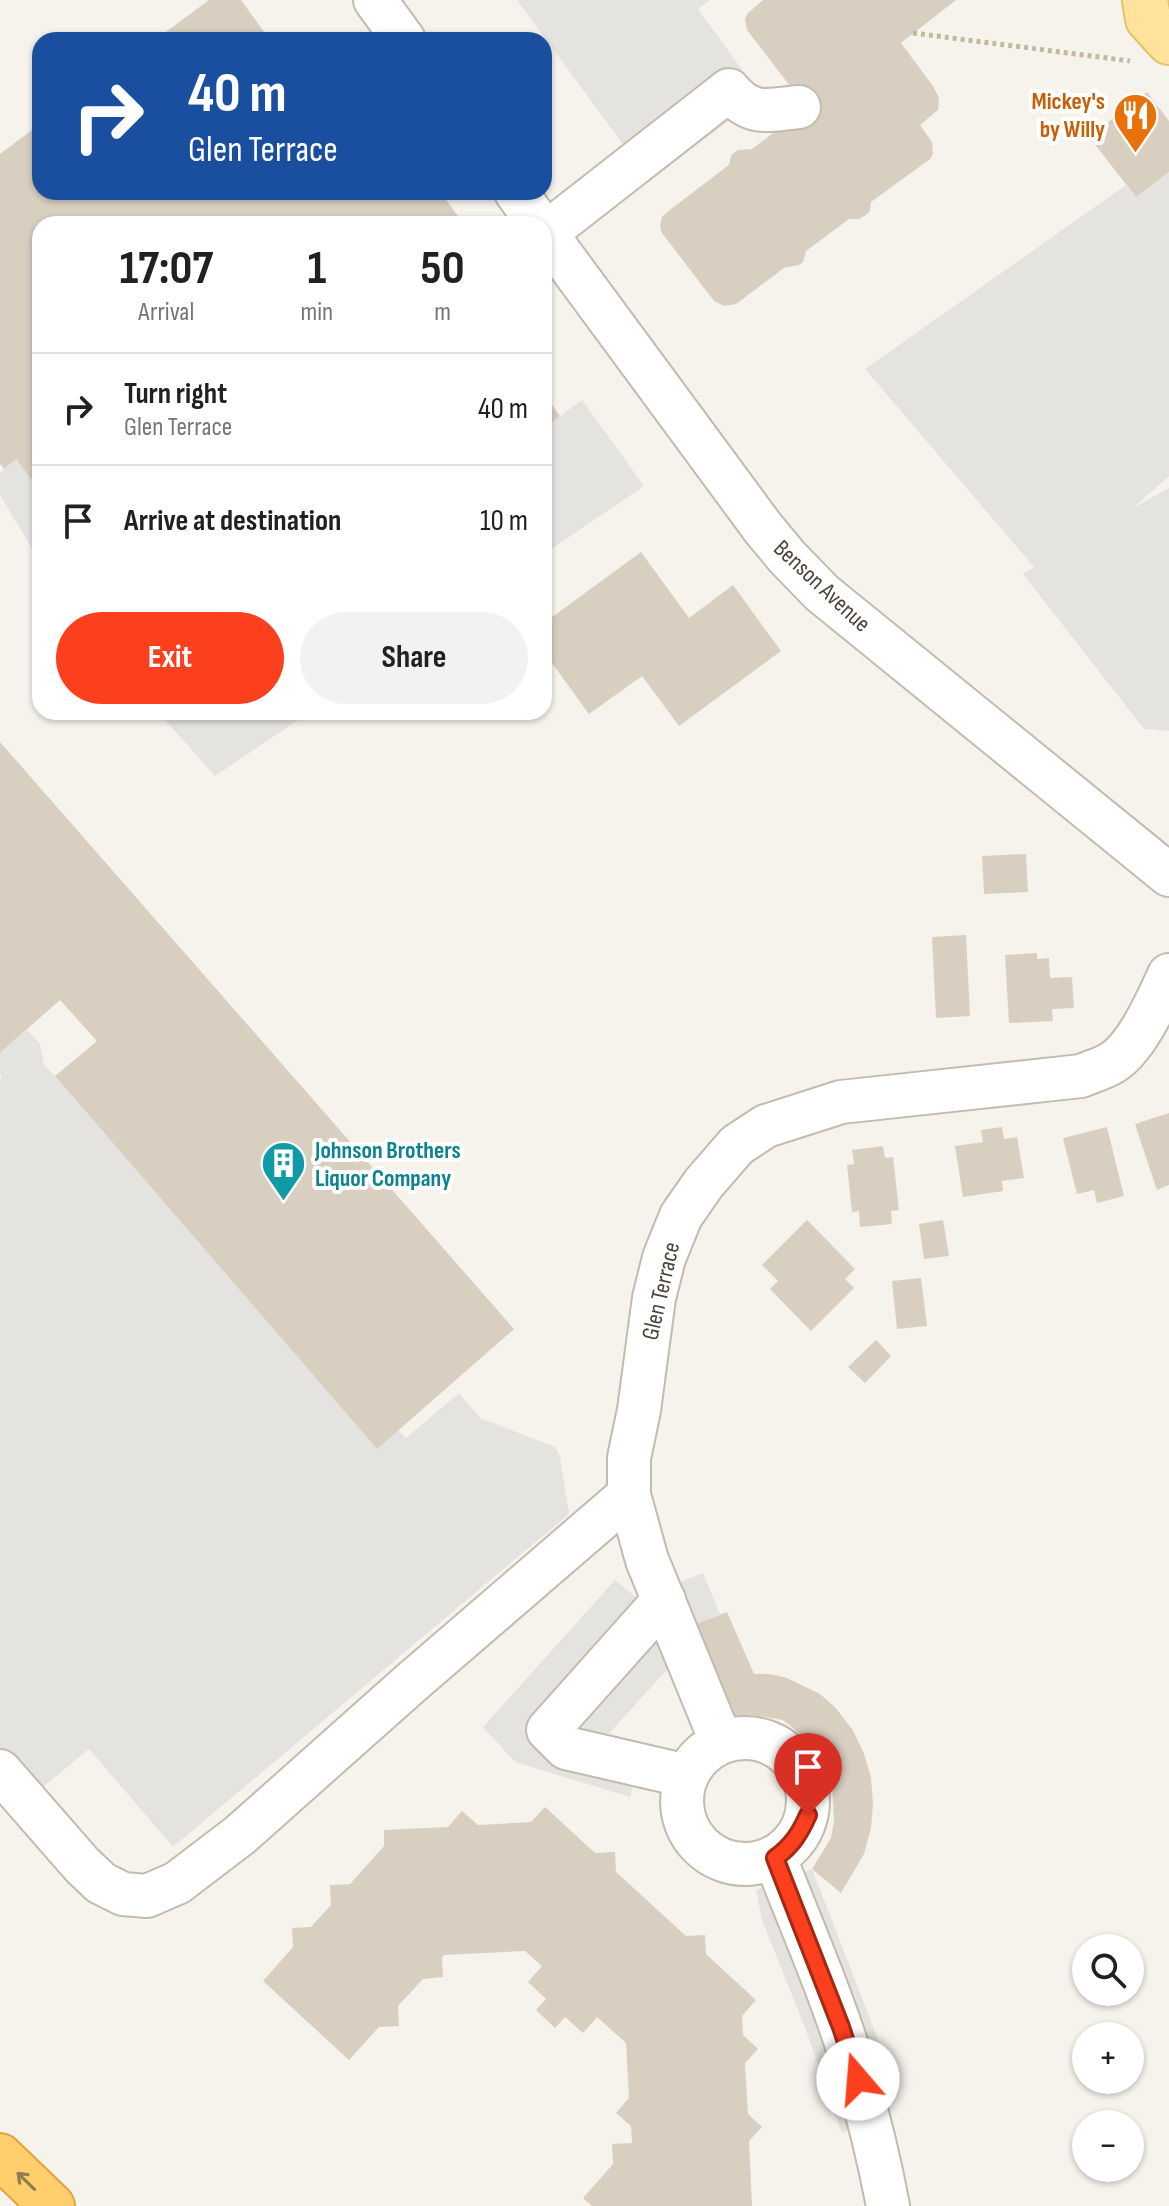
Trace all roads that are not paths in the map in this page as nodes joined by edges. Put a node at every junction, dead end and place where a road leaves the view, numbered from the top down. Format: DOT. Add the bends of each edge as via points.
graph roads {
  1 [pos="375,0"];
  2 [pos="1145,0"];
  3 [pos="398,32"];
  4 [pos="1151,52"];
  5 [pos="799,107"];
  6 [pos="552,222"];
  7 [pos="552,241"];
  8 [pos="1169,875"];
  9 [pos="1169,975"];
  10 [pos="629,1495"];
  11 [pos="664,1600"];
  12 [pos="721,1741"];
  13 [pos="0,1771"];
  14 [pos="687,1776"];
  15 [pos="775,1858"];
  16 [pos="0,2156"];
  17 [pos="52,2206"];
  18 [pos="888,2206"];
  1 -- 3 [label="street"];
  2 -- 4 [label="main road"];
  5 -- 6 [label="street" via="756,111 729,90"];
  7 -- 8 [label="street, Benson Avenue" via="763,528 822,593"];
  9 -- 10 [label="street, Glen Terrace" via="1134,1040 1113,1063 1081,1076 841,1102 766,1126 737,1145 681,1216 664,1258 629,1458"];
  10 -- 11 [label="street, Glen Terrace"];
  10 -- 13 [label="street" via="240,1835 177,1883 147,1896 123,1894 101,1883"];
  11 -- 12 [label="street, Glen Terrace"];
  11 -- 14 [label="street" via="548,1730 566,1748"];
  12 -- 14 [label="street" via="698,1757"];
  12 -- 15 [label="street" via="764,1739 784,1749 806,1779 808,1815 799,1835"];
  14 -- 15 [label="street" via="683,1813 699,1845 734,1864"];
  15 -- 18 [label="street" via="858,2079"];
  17 -- 16 [label="highway, one-way"];
}
